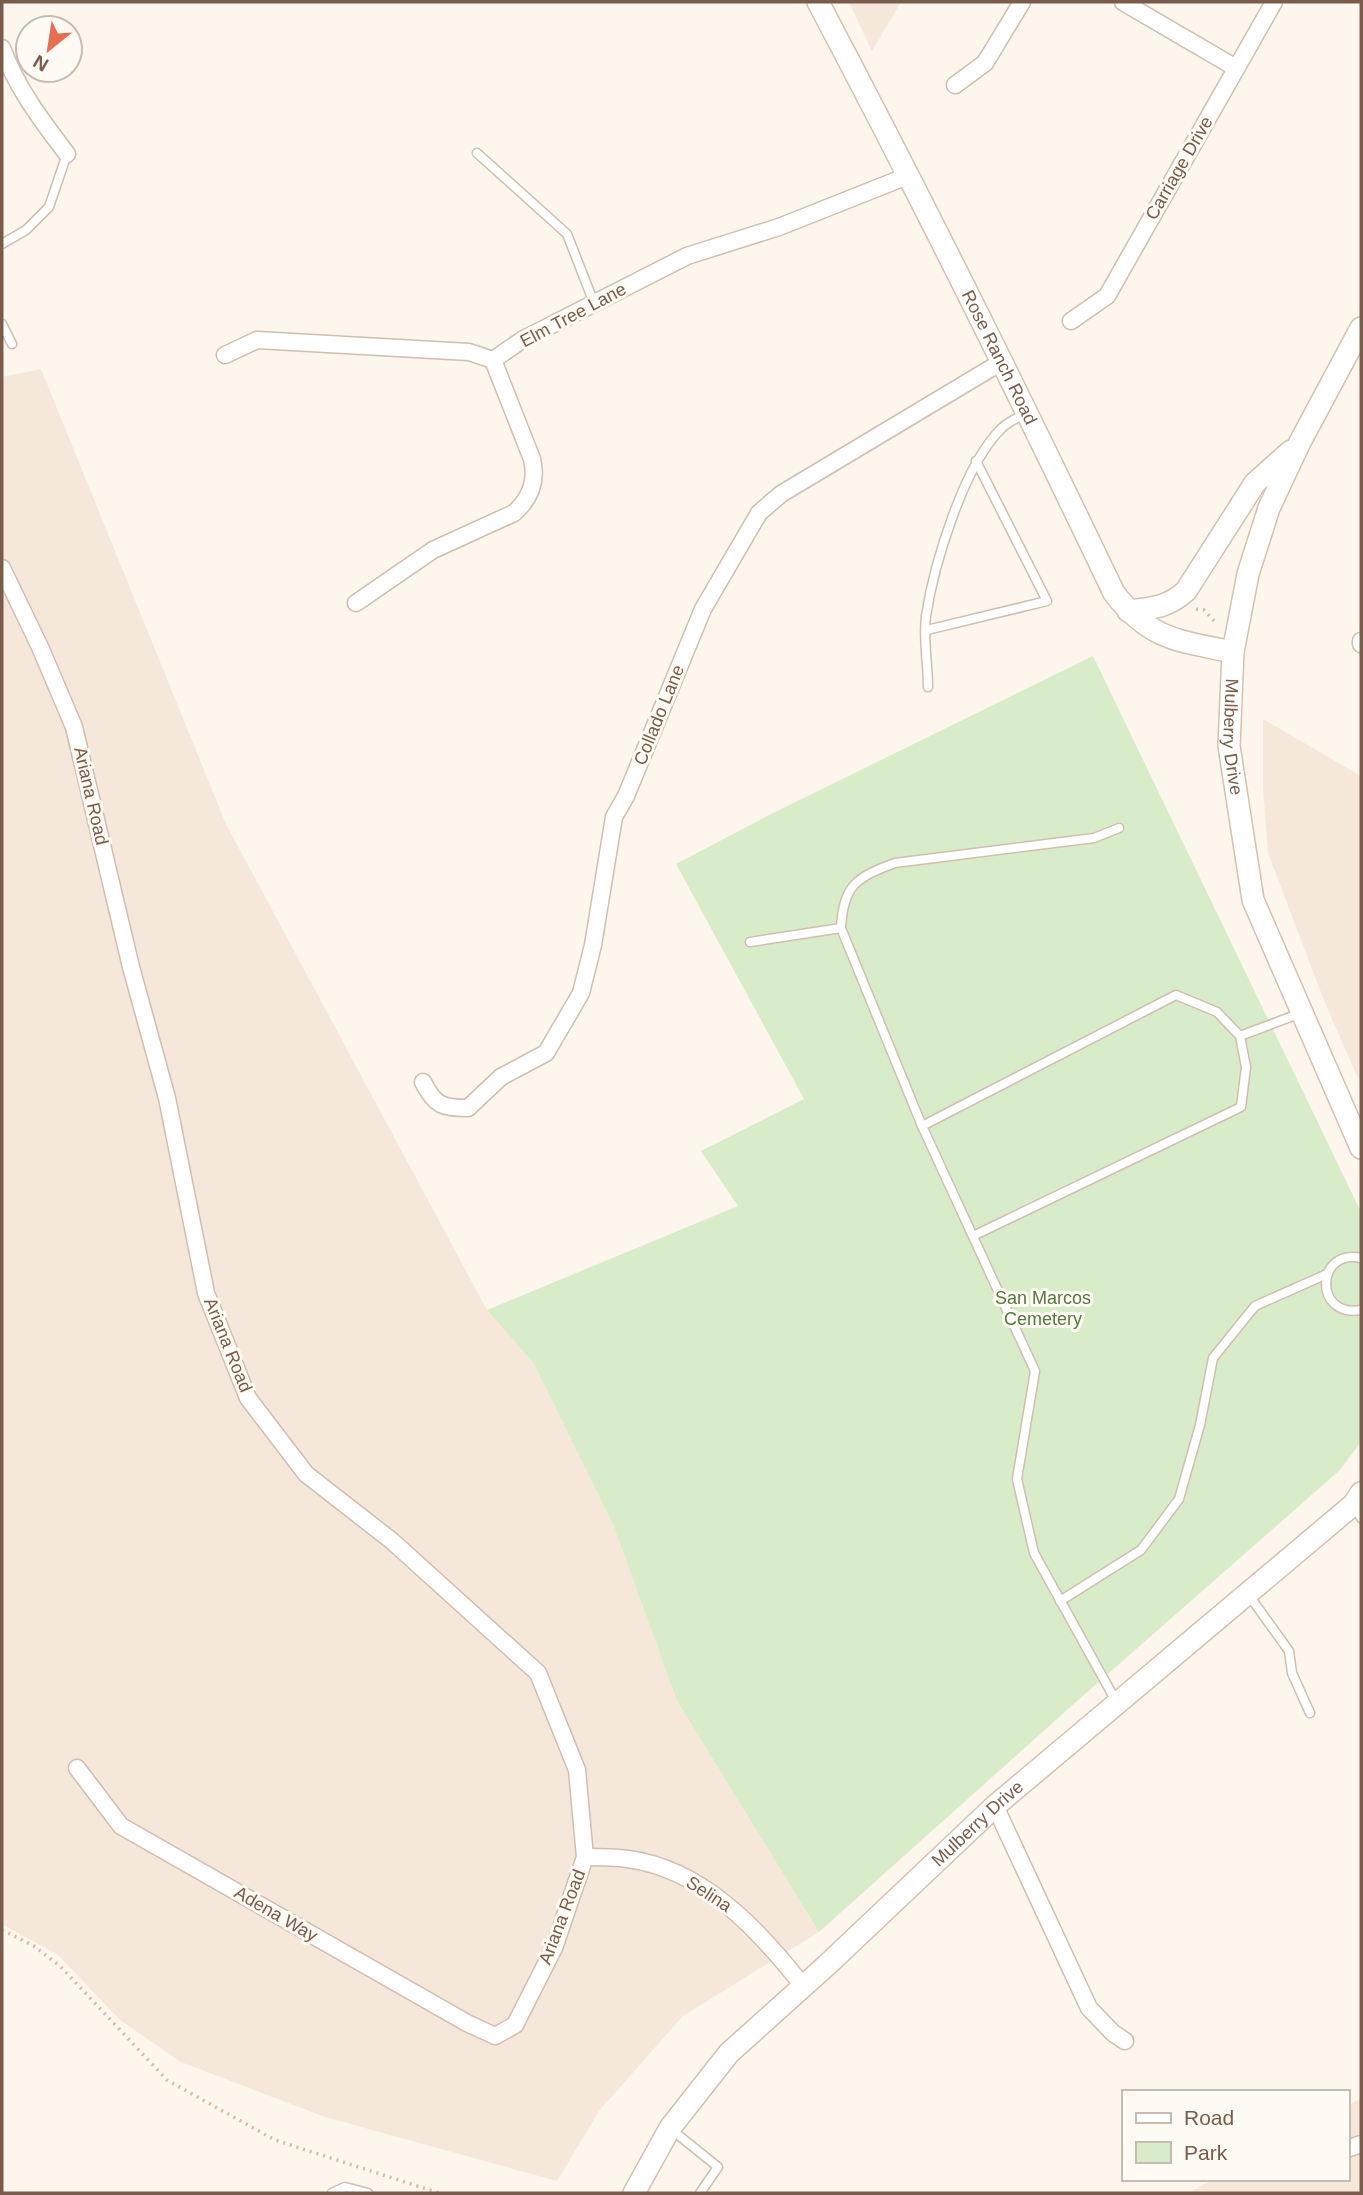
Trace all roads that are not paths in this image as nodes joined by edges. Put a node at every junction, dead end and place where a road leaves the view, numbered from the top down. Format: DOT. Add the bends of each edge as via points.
graph roads {
  1 [pos="818,2"];
  2 [pos="1022,2"];
  3 [pos="1123,2"];
  4 [pos="1274,2"];
  5 [pos="2,48"];
  6 [pos="1236,68"];
  7 [pos="955,85"];
  8 [pos="477,153"];
  9 [pos="67,154"];
  10 [pos="910,175"];
  11 [pos="2,244"];
  12 [pos="594,303"];
  13 [pos="1071,321"];
  14 [pos="2,324"];
  15 [pos="1361,328"];
  16 [pos="12,344"];
  17 [pos="225,355"];
  18 [pos="494,360"];
  19 [pos="1003,361"];
  20 [pos="1028,412"];
  21 [pos="1300,442"];
  22 [pos="976,461"];
  23 [pos="2,568"];
  24 [pos="356,603"];
  25 [pos="1128,611"];
  26 [pos="927,630"];
  27 [pos="1233,652"];
  28 [pos="929,687"];
  29 [pos="1119,828"];
  30 [pos="841,928"];
  31 [pos="750,942"];
  32 [pos="1301,1013"];
  33 [pos="1240,1036"];
  34 [pos="424,1082"];
  35 [pos="922,1126"];
  36 [pos="1361,1148"];
  37 [pos="973,1236"];
  38 [pos="1361,1258"];
  39 [pos="1327,1274"];
  40 [pos="1361,1310"];
  41 [pos="1359,1505"];
  42 [pos="1248,1593"];
  43 [pos="1060,1601"];
  44 [pos="1117,1703"];
  45 [pos="1310,1713"];
  46 [pos="77,1768"];
  47 [pos="995,1806"];
  48 [pos="585,1857"];
  49 [pos="803,1986"];
  50 [pos="495,2036"];
  51 [pos="1125,2041"];
  52 [pos="670,2128"];
  53 [pos="332,2193"];
  54 [pos="369,2193"];
  55 [pos="634,2193"];
  56 [pos="700,2193"];
  1 -- 10 [label="main road, Rose Ranch Road"];
  2 -- 7 [label="street" via="985,64"];
  3 -- 6 [label="street"];
  4 -- 6 [label="street, Carriage Drive"];
  5 -- 9 [label="street" via="18,84"];
  6 -- 13 [label="street, Carriage Drive" via="1107,296"];
  8 -- 12 [label="lane" via="567,234"];
  9 -- 11 [label="lane" via="49,206 26,230"];
  10 -- 12 [label="street, Elm Tree Lane" via="779,227 687,256"];
  10 -- 19 [label="main road, Rose Ranch Road"];
  12 -- 18 [label="street, Elm Tree Lane" via="522,340"];
  14 -- 16 [label="lane"];
  15 -- 21 [label="main road, Mulberry Drive"];
  17 -- 18 [label="street" via="257,340 469,352"];
  18 -- 24 [label="street" via="536,475 523,505 433,550"];
  19 -- 20 [label="main road, Rose Ranch Road"];
  19 -- 34 [label="street, Collado Lane" via="781,494 759,513 703,609 614,817 581,993 546,1053 501,1077 468,1108 446,1108 430,1097"];
  20 -- 22 [label="lane" via="1003,426"];
  20 -- 25 [label="main road, Rose Ranch Road" via="1114,593"];
  21 -- 25 [label="main road" via="1255,483 1186,591 1158,607"];
  21 -- 27 [label="main road, Mulberry Drive" via="1269,508 1248,574"];
  22 -- 26 [label="lane" via="937,566"];
  22 -- 26 [label="lane" via="1047,601"];
  23 -- 48 [label="street, Ariana Road" via="74,727 167,1098 206,1293 248,1398 306,1474 392,1541 538,1673 577,1770"];
  25 -- 27 [label="main road, Rose Ranch Road" via="1168,638"];
  26 -- 28 [label="lane"];
  27 -- 32 [label="main road, Mulberry Drive" via="1229,746 1253,900"];
  29 -- 30 [label="lane" via="1094,838 895,863 871,872 850,888 841,910"];
  30 -- 31 [label="lane"];
  30 -- 35 [label="lane"];
  32 -- 33 [label="lane"];
  32 -- 36 [label="main road, Mulberry Drive"];
  33 -- 35 [label="lane" via="1217,1012 1176,995"];
  33 -- 37 [label="lane" via="1246,1068 1241,1107"];
  35 -- 37 [label="lane"];
  37 -- 43 [label="lane" via="1035,1371 1017,1479 1034,1553"];
  38 -- 39 [label="lane" via="1339,1260"];
  39 -- 40 [label="lane" via="1331,1300 1345,1310"];
  39 -- 43 [label="lane" via="1255,1306 1213,1358 1179,1499 1141,1550"];
  41 -- 42 [label="main road, Mulberry Drive"];
  42 -- 44 [label="main road, Mulberry Drive"];
  42 -- 45 [label="lane" via="1289,1650 1292,1673"];
  43 -- 44 [label="lane"];
  44 -- 47 [label="main road, Mulberry Drive"];
  46 -- 50 [label="street, Adena Way" via="121,1826"];
  47 -- 49 [label="main road, Mulberry Drive"];
  47 -- 51 [label="street" via="1089,2008"];
  48 -- 49 [label="street, Selina" via="629,1859 695,1883 736,1912"];
  48 -- 50 [label="street, Ariana Road" via="554,1948 521,2014 515,2025"];
  49 -- 52 [label="main road, Mulberry Drive" via="729,2053"];
  52 -- 55 [label="main road, Mulberry Drive"];
  52 -- 56 [label="lane" via="718,2167"];
  53 -- 54 [label="lane" via="345,2187"];
}
